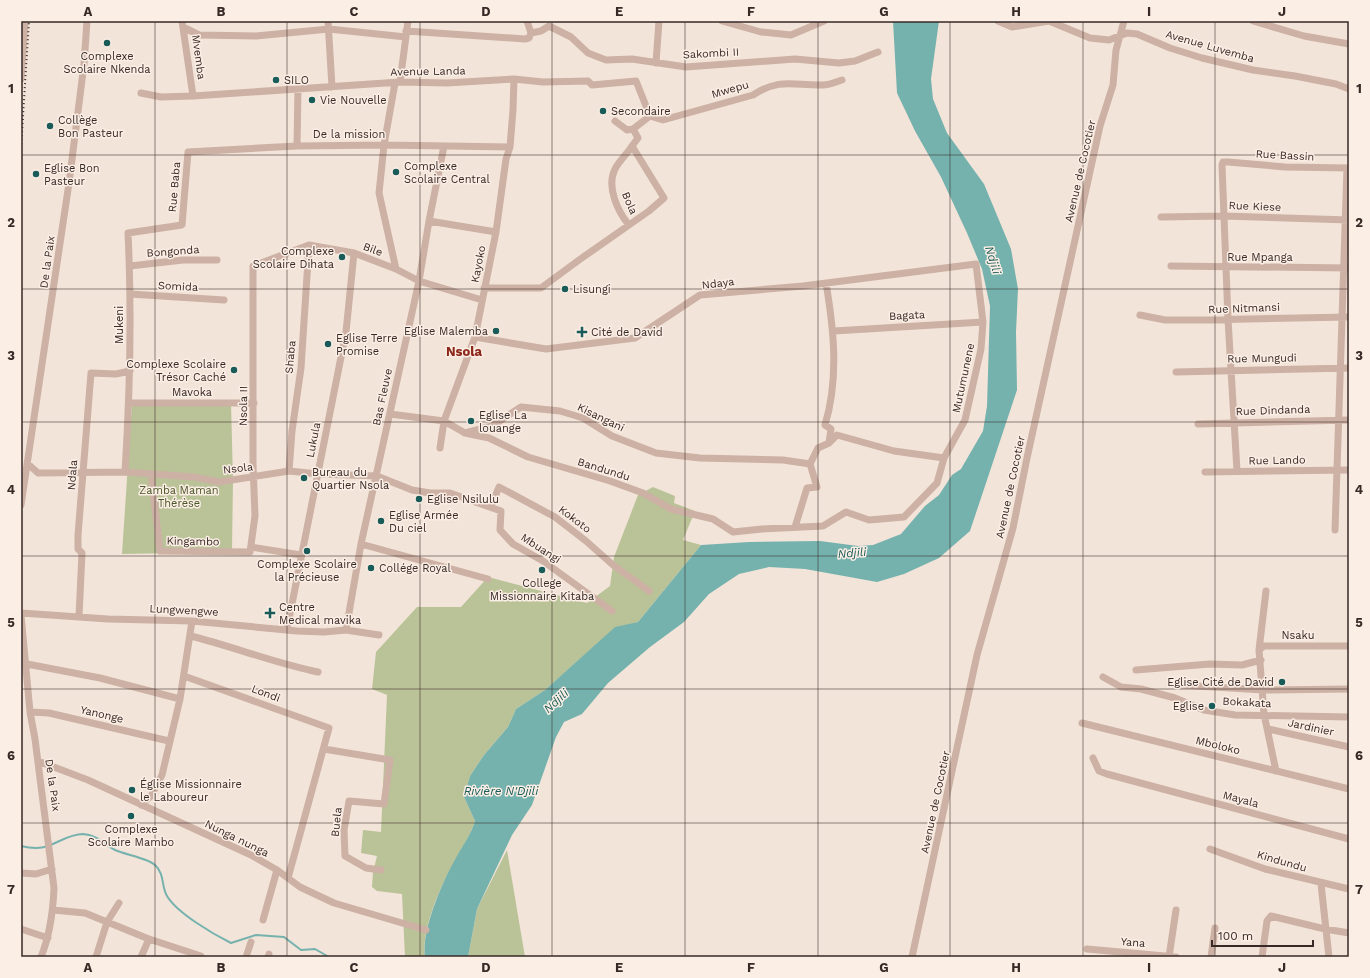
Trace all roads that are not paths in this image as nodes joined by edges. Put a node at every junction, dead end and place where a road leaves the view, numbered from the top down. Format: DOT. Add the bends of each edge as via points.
graph roads {
  1 [pos="25,21"];
  2 [pos="88,21"];
  3 [pos="328,21"];
  4 [pos="408,21"];
  5 [pos="527,21"];
  6 [pos="659,21"];
  7 [pos="722,21"];
  8 [pos="824,21"];
  9 [pos="998,21"];
  10 [pos="1124,21"];
  11 [pos="1253,21"];
  12 [pos="182,24"];
  13 [pos="329,29"];
  14 [pos="406,34"];
  15 [pos="530,36"];
  16 [pos="1120,36"];
  17 [pos="1349,44"];
  18 [pos="878,52"];
  19 [pos="656,63"];
  20 [pos="21,79"];
  21 [pos="514,79"];
  22 [pos="842,80"];
  23 [pos="397,83"];
  24 [pos="332,87"];
  25 [pos="298,88"];
  26 [pos="1349,89"];
  27 [pos="141,93"];
  28 [pos="193,96"];
  29 [pos="650,116"];
  30 [pos="615,121"];
  31 [pos="633,129"];
  32 [pos="384,145"];
  33 [pos="297,146"];
  34 [pos="444,146"];
  35 [pos="632,146"];
  36 [pos="510,147"];
  37 [pos="188,152"];
  38 [pos="1348,168"];
  39 [pos="1223,216"];
  40 [pos="1161,217"];
  41 [pos="1347,220"];
  42 [pos="429,221"];
  43 [pos="182,225"];
  44 [pos="629,225"];
  45 [pos="496,232"];
  46 [pos="309,245"];
  47 [pos="354,253"];
  48 [pos="217,260"];
  49 [pos="976,264"];
  50 [pos="130,266"];
  51 [pos="1171,266"];
  52 [pos="1226,268"];
  53 [pos="1346,268"];
  54 [pos="396,269"];
  55 [pos="419,281"];
  56 [pos="826,283"];
  57 [pos="484,288"];
  58 [pos="130,294"];
  59 [pos="224,300"];
  60 [pos="482,300"];
  61 [pos="1140,315"];
  62 [pos="1345,317"];
  63 [pos="1228,319"];
  64 [pos="983,322"];
  65 [pos="834,331"];
  66 [pos="475,337"];
  67 [pos="1339,368"];
  68 [pos="1349,368"];
  69 [pos="1232,370"];
  70 [pos="130,371"];
  71 [pos="1176,372"];
  72 [pos="130,403"];
  73 [pos="254,403"];
  74 [pos="390,414"];
  75 [pos="1338,420"];
  76 [pos="1349,420"];
  77 [pos="444,421"];
  78 [pos="1235,422"];
  79 [pos="1198,424"];
  80 [pos="465,433"];
  81 [pos="828,443"];
  82 [pos="440,448"];
  83 [pos="944,458"];
  84 [pos="28,464"];
  85 [pos="810,464"];
  86 [pos="1337,470"];
  87 [pos="1349,470"];
  88 [pos="289,471"];
  89 [pos="1237,471"];
  90 [pos="83,472"];
  91 [pos="125,472"];
  92 [pos="1205,472"];
  93 [pos="151,474"];
  94 [pos="318,474"];
  95 [pos="377,476"];
  96 [pos="254,478"];
  97 [pos="21,505"];
  98 [pos="491,507"];
  99 [pos="795,527"];
  100 [pos="1334,530"];
  101 [pos="733,532"];
  102 [pos="361,544"];
  103 [pos="251,547"];
  104 [pos="301,555"];
  105 [pos="488,579"];
  106 [pos="649,591"];
  107 [pos="1266,591"];
  108 [pos="612,611"];
  109 [pos="21,614"];
  110 [pos="78,616"];
  111 [pos="192,621"];
  112 [pos="287,629"];
  113 [pos="346,630"];
  114 [pos="379,635"];
  115 [pos="191,636"];
  116 [pos="1349,646"];
  117 [pos="1259,650"];
  118 [pos="1261,660"];
  119 [pos="27,664"];
  120 [pos="1136,670"];
  121 [pos="318,672"];
  122 [pos="184,676"];
  123 [pos="1103,677"];
  124 [pos="1180,685"];
  125 [pos="1263,690"];
  126 [pos="1349,690"];
  127 [pos="180,699"];
  128 [pos="30,712"];
  129 [pos="1264,714"];
  130 [pos="1349,717"];
  131 [pos="1082,723"];
  132 [pos="1268,729"];
  133 [pos="169,741"];
  134 [pos="1349,746"];
  135 [pos="324,749"];
  136 [pos="1093,758"];
  137 [pos="38,761"];
  138 [pos="1276,771"];
  139 [pos="1349,789"];
  140 [pos="141,805"];
  141 [pos="1349,839"];
  142 [pos="1210,849"];
  143 [pos="52,869"];
  144 [pos="277,870"];
  145 [pos="381,870"];
  146 [pos="21,873"];
  147 [pos="288,878"];
  148 [pos="1321,884"];
  149 [pos="1349,889"];
  150 [pos="119,903"];
  151 [pos="53,910"];
  152 [pos="1176,910"];
  153 [pos="263,920"];
  154 [pos="107,922"];
  155 [pos="1215,928"];
  156 [pos="1325,929"];
  157 [pos="21,930"];
  158 [pos="426,930"];
  159 [pos="1349,933"];
  160 [pos="48,938"];
  161 [pos="149,938"];
  162 [pos="251,942"];
  163 [pos="1088,949"];
  164 [pos="201,956"];
  165 [pos="41,957"];
  166 [pos="96,957"];
  167 [pos="141,957"];
  168 [pos="246,957"];
  169 [pos="912,957"];
  170 [pos="1171,957"];
  171 [pos="1211,957"];
  172 [pos="1262,957"];
  173 [pos="1329,957"];
  1 -- 20 [label="street"];
  2 -- 84 [label="street, De la Paix" via="69,183"];
  3 -- 13 [label="street"];
  4 -- 14 [label="street"];
  5 -- 15 [label="street"];
  6 -- 19 [label="street"];
  7 -- 8 [label="street" via="761,32 791,35"];
  9 -- 16 [label="street, Avenue Luvemba" via="1012,26 1049,21 1090,38 1109,40"];
  10 -- 16 [label="street, Avenue de Cocotier"];
  11 -- 17 [label="street" via="1304,36"];
  12 -- 13 [label="street" via="199,35 256,36"];
  12 -- 28 [label="street, Mvemba"];
  13 -- 14 [label="street"];
  13 -- 24 [label="street"];
  14 -- 15 [label="street"];
  14 -- 23 [label="street"];
  15 -- 19 [label="street, Sakombi II" via="549,26 571,37 588,54 606,60 632,59"];
  16 -- 26 [label="street, Avenue Luvemba" via="1137,34 1202,58 1253,70 1336,84"];
  16 -- 169 [label="street, Avenue de Cocotier" via="1113,64 1113,85 1100,126 1014,528 977,655"];
  18 -- 19 [label="street, Sakombi II" via="855,61 839,63 794,59 686,67"];
  21 -- 23 [label="street, Avenue Landa"];
  21 -- 29 [label="street, Avenue Landa" via="543,82 588,81 592,85 636,81"];
  21 -- 36 [label="street, Kayoko"];
  22 -- 29 [label="street, Mwepu" via="824,85 790,83 765,87 753,95 663,120"];
  23 -- 24 [label="street, Avenue Landa"];
  23 -- 32 [label="street"];
  24 -- 25 [label="street, Avenue Landa"];
  25 -- 28 [label="street, Avenue Landa"];
  25 -- 33 [label="street"];
  27 -- 28 [label="street, Avenue Landa" via="162,97"];
  29 -- 31 [label="street"];
  30 -- 31 [label="street" via="627,130"];
  31 -- 35 [label="street" via="638,138"];
  32 -- 33 [label="street, De la mission"];
  32 -- 34 [label="street, De la mission"];
  32 -- 54 [label="street" via="379,193"];
  33 -- 37 [label="street, De la mission"];
  34 -- 36 [label="street, De la mission"];
  34 -- 42 [label="street, Bas Fleuve"];
  35 -- 44 [label="street, Bola" via="612,177 614,199"];
  35 -- 44 [label="street" via="664,198"];
  36 -- 45 [label="street, Kayoko"];
  37 -- 43 [label="street, Rue Baba"];
  38 -- 39 [label="street, Rue Bassin" via="1285,167 1224,162"];
  38 -- 41 [label="street"];
  39 -- 40 [label="street, Rue Kiese"];
  39 -- 41 [label="street, Rue Kiese"];
  39 -- 52 [label="street"];
  41 -- 53 [label="street"];
  42 -- 45 [label="street"];
  42 -- 55 [label="street, Bas Fleuve"];
  43 -- 50 [label="street, Mukeni" via="128,233"];
  44 -- 57 [label="street" via="541,288"];
  45 -- 57 [label="street, Kayoko"];
  46 -- 47 [label="street, Bile"];
  46 -- 73 [label="street, Nsola II" via="253,266"];
  46 -- 88 [label="street, Shaba" via="301,368"];
  47 -- 54 [label="street, Bile"];
  47 -- 94 [label="street, Lukula" via="346,332"];
  48 -- 50 [label="street, Bongonda" via="183,260"];
  49 -- 56 [label="street, Ndaya"];
  49 -- 64 [label="street, Mutumunene"];
  50 -- 58 [label="street, Mukeni"];
  51 -- 52 [label="street, Rue Mpanga"];
  52 -- 53 [label="street, Rue Mpanga"];
  52 -- 63 [label="street"];
  53 -- 62 [label="street"];
  54 -- 55 [label="street, Bile"];
  55 -- 60 [label="street, Bile"];
  55 -- 74 [label="street, Bas Fleuve"];
  56 -- 65 [label="street"];
  56 -- 66 [label="street, Ndaya" via="700,295 636,338 546,349"];
  57 -- 60 [label="street, Kayoko"];
  58 -- 59 [label="street, Somida"];
  58 -- 70 [label="street, Mukeni"];
  60 -- 66 [label="street, Kayoko"];
  61 -- 63 [label="street, Rue Nitmansi" via="1165,320"];
  62 -- 63 [label="street, Rue Nitmansi"];
  62 -- 67 [label="street"];
  63 -- 69 [label="street"];
  64 -- 65 [label="street, Bagata"];
  64 -- 83 [label="street, Mutumunene" via="982,349 965,420"];
  65 -- 81 [label="street" via="832,403 825,425 831,430"];
  66 -- 77 [label="street, Kayoko"];
  67 -- 68 [label="street, Rue Mungudi"];
  67 -- 69 [label="street, Rue Mungudi"];
  67 -- 75 [label="street"];
  69 -- 71 [label="street, Rue Mungudi"];
  69 -- 78 [label="street"];
  70 -- 72 [label="street, Mukeni"];
  70 -- 90 [label="street, Ndala" via="116,374 90,373"];
  72 -- 73 [label="street, Mavoka"];
  72 -- 91 [label="street, Mukeni"];
  73 -- 96 [label="street, Nsola II"];
  74 -- 77 [label="street"];
  74 -- 95 [label="street, Bas Fleuve"];
  75 -- 76 [label="street, Rue Dindanda"];
  75 -- 78 [label="street, Rue Dindanda"];
  75 -- 86 [label="street"];
  77 -- 80 [label="street"];
  77 -- 82 [label="street, Kayoko"];
  78 -- 79 [label="street, Rue Dindanda"];
  78 -- 89 [label="street"];
  80 -- 85 [label="street, Kisangani" via="492,426 521,407 560,411 583,418 612,436 656,453 700,458 784,460"];
  80 -- 101 [label="street, Bandundu" via="489,438 528,457 636,491 671,509 713,519"];
  81 -- 83 [label="street" via="837,435 894,451"];
  81 -- 85 [label="street" via="818,448"];
  83 -- 99 [label="street, Mutumunene" via="937,483 904,517 869,520 846,512 823,526"];
  84 -- 90 [label="street, Nsola" via="38,473"];
  84 -- 97 [label="street, De la Paix"];
  85 -- 99 [label="street" via="817,487 807,488"];
  86 -- 87 [label="street, Rue Lando"];
  86 -- 89 [label="street, Rue Lando"];
  86 -- 100 [label="street"];
  88 -- 94 [label="street, Nsola"];
  88 -- 96 [label="street, Nsola"];
  89 -- 92 [label="street, Rue Lando"];
  90 -- 91 [label="street, Nsola"];
  90 -- 110 [label="street, Ndala" via="78,542 78,549 82,553"];
  91 -- 93 [label="street, Nsola"];
  93 -- 96 [label="street, Nsola" via="194,477 219,482"];
  93 -- 103 [label="street, Kingambo" via="160,551 249,552"];
  94 -- 95 [label="street, Nsola"];
  94 -- 104 [label="street, Lukula"];
  95 -- 98 [label="street, Nsola" via="412,490 430,494 450,493"];
  95 -- 102 [label="street, Bas Fleuve"];
  96 -- 103 [label="street, Nsola II" via="255,516"];
  98 -- 106 [label="street, Kokoto" via="499,487 555,517"];
  98 -- 108 [label="street, Mbuangi" via="500,511 500,530 513,544 543,561"];
  99 -- 101 [label="street, Mutumunene"];
  102 -- 105 [label="street"];
  102 -- 113 [label="street, Bas Fleuve"];
  103 -- 104 [label="street"];
  104 -- 112 [label="street, Lukula"];
  107 -- 117 [label="street"];
  109 -- 110 [label="street, Lungwengwe"];
  109 -- 119 [label="street, De la Paix"];
  110 -- 111 [label="street, Lungwengwe"];
  111 -- 112 [label="street, Lungwengwe"];
  111 -- 115 [label="street"];
  112 -- 113 [label="street, Lungwengwe" via="324,632"];
  113 -- 114 [label="street, Lungwengwe"];
  115 -- 121 [label="street" via="289,666"];
  115 -- 122 [label="street"];
  116 -- 117 [label="street, Nsaku" via="1264,646"];
  117 -- 118 [label="street"];
  118 -- 120 [label="street" via="1242,665 1210,664"];
  118 -- 125 [label="street"];
  119 -- 127 [label="street" via="100,678"];
  119 -- 128 [label="street, De la Paix"];
  122 -- 127 [label="street"];
  122 -- 135 [label="street, Londi" via="328,728"];
  123 -- 129 [label="street, Bokakata" via="1121,687 1141,688 1204,710 1235,715"];
  124 -- 125 [label="street"];
  125 -- 126 [label="street"];
  125 -- 129 [label="street"];
  127 -- 133 [label="street"];
  128 -- 133 [label="street, Yanonge" via="49,713"];
  128 -- 137 [label="street, De la Paix"];
  129 -- 130 [label="street, Bokakata"];
  129 -- 132 [label="street"];
  131 -- 138 [label="street, Mboloko"];
  132 -- 134 [label="street, Jardinier"];
  132 -- 138 [label="street"];
  133 -- 140 [label="street" via="161,776 151,796"];
  135 -- 145 [label="street, Buela" via="390,760 384,804 349,801 344,830 345,856 366,868"];
  135 -- 147 [label="street"];
  136 -- 141 [label="street, Mayala" via="1099,771"];
  137 -- 140 [label="street, Nunga nunga" via="88,780"];
  137 -- 143 [label="street, De la Paix"];
  138 -- 139 [label="street, Mboloko"];
  140 -- 144 [label="street, Nunga nunga" via="251,855"];
  142 -- 148 [label="street, Kindundu" via="1265,869"];
  143 -- 146 [label="street" via="36,874"];
  143 -- 151 [label="street, De la Paix"];
  144 -- 147 [label="street, Nunga nunga"];
  144 -- 153 [label="street"];
  147 -- 158 [label="street, Nunga nunga" via="300,887 334,903"];
  148 -- 149 [label="street, Kindundu"];
  148 -- 156 [label="street"];
  150 -- 154 [label="street"];
  151 -- 154 [label="street" via="85,913"];
  151 -- 160 [label="street, De la Paix"];
  152 -- 170 [label="street"];
  154 -- 161 [label="street"];
  154 -- 166 [label="street"];
  155 -- 171 [label="street"];
  156 -- 159 [label="street"];
  156 -- 172 [label="street" via="1269,917"];
  156 -- 173 [label="street"];
  157 -- 160 [label="street"];
  160 -- 165 [label="street, De la Paix"];
  161 -- 164 [label="street"];
  161 -- 167 [label="street"];
  162 -- 168 [label="street"];
  163 -- 170 [label="street, Yana"];
}
